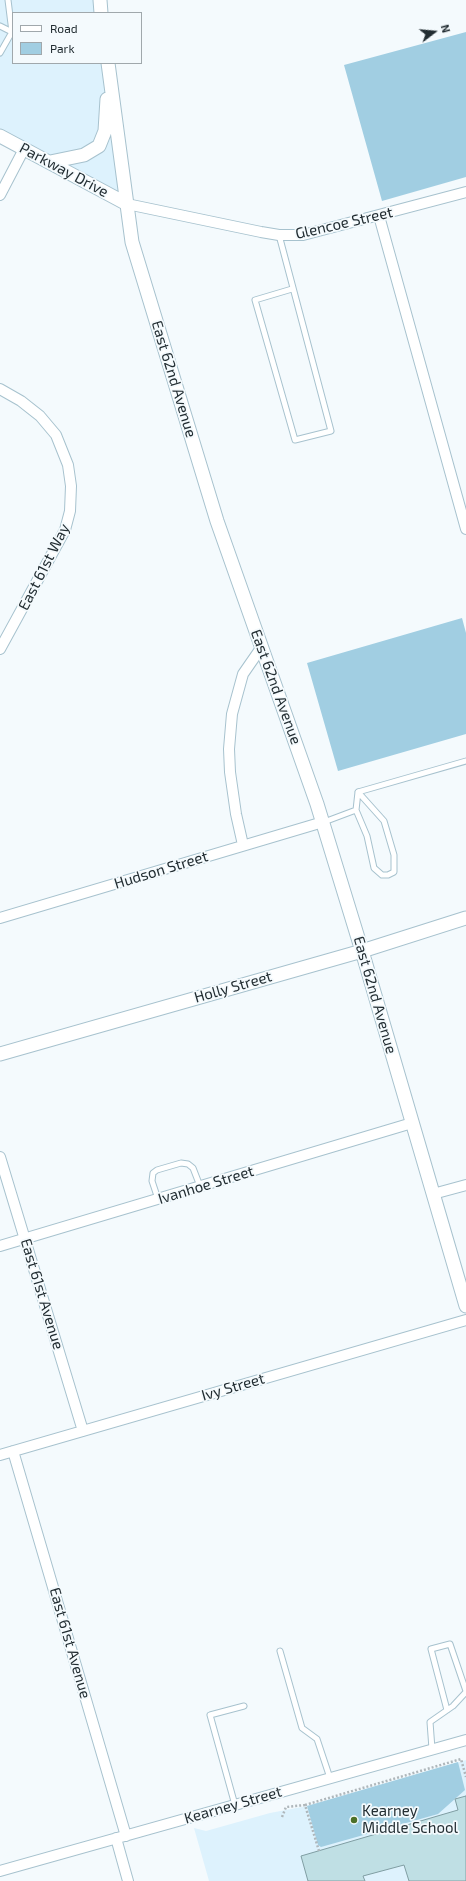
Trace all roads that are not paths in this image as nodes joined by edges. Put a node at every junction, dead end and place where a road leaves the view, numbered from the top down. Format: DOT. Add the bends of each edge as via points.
graph roads {
  1 [pos="8,0"];
  2 [pos="100,0"];
  3 [pos="101,12"];
  4 [pos="0,26"];
  5 [pos="12,32"];
  6 [pos="0,53"];
  7 [pos="108,64"];
  8 [pos="108,64"];
  9 [pos="0,136"];
  10 [pos="24,149"];
  11 [pos="50,162"];
  12 [pos="466,192"];
  13 [pos="0,195"];
  14 [pos="127,204"];
  15 [pos="379,216"];
  16 [pos="279,236"];
  17 [pos="292,289"];
  18 [pos="0,389"];
  19 [pos="466,529"];
  20 [pos="261,648"];
  21 [pos="0,650"];
  22 [pos="466,761"];
  23 [pos="358,792"];
  24 [pos="356,810"];
  25 [pos="323,822"];
  26 [pos="243,845"];
  27 [pos="0,918"];
  28 [pos="466,918"];
  29 [pos="362,951"];
  30 [pos="0,1054"];
  31 [pos="412,1123"];
  32 [pos="0,1158"];
  33 [pos="466,1184"];
  34 [pos="200,1186"];
  35 [pos="433,1194"];
  36 [pos="158,1199"];
  37 [pos="25,1239"];
  38 [pos="0,1246"];
  39 [pos="466,1306"];
  40 [pos="466,1320"];
  41 [pos="83,1431"];
  42 [pos="14,1451"];
  43 [pos="0,1455"];
  44 [pos="280,1651"];
  45 [pos="466,1691"];
  46 [pos="244,1706"];
  47 [pos="448,1710"];
  48 [pos="466,1740"];
  49 [pos="432,1749"];
  50 [pos="330,1778"];
  51 [pos="235,1805"];
  52 [pos="121,1837"];
  53 [pos="0,1871"];
  54 [pos="128,1881"];
  1 -- 5 [label="lane"];
  2 -- 3 [label="street"];
  4 -- 5 [label="lane"];
  5 -- 6 [label="lane"];
  7 -- 11 [label="street" via="105,131 99,146 84,155"];
  8 -- 14 [label="street, East 62nd Avenue"];
  9 -- 10 [label="street, Parkway Drive"];
  10 -- 11 [label="street, Parkway Drive"];
  10 -- 13 [label="street"];
  11 -- 14 [label="street, Parkway Drive"];
  12 -- 15 [label="street, Glencoe Street"];
  14 -- 16 [label="street, Glencoe Street"];
  14 -- 20 [label="street, East 62nd Avenue" via="132,242 217,521"];
  15 -- 16 [label="street, Glencoe Street" via="303,235"];
  15 -- 19 [label="street"];
  16 -- 17 [label="lane"];
  17 -- 17 [label="lane" via="331,431 295,440 255,300"];
  18 -- 21 [label="street, East 61st Way" via="22,401 49,426 60,443 68,465 71,486 70,511 65,530"];
  20 -- 25 [label="street, East 62nd Avenue"];
  20 -- 26 [label="street" via="243,674 232,714 230,772"];
  22 -- 23 [label="lane"];
  23 -- 24 [label="lane"];
  23 -- 24 [label="lane" via="384,821 394,855 394,872 382,875 374,868 367,836"];
  24 -- 25 [label="lane"];
  25 -- 26 [label="street, Hudson Street"];
  25 -- 29 [label="street, East 62nd Avenue"];
  26 -- 27 [label="street, Hudson Street"];
  28 -- 29 [label="street, Holly Street"];
  29 -- 30 [label="street, Holly Street"];
  29 -- 31 [label="street, East 62nd Avenue"];
  31 -- 34 [label="street, Ivanhoe Street"];
  31 -- 35 [label="street, East 62nd Avenue"];
  32 -- 37 [label="street, East 61st Avenue"];
  33 -- 35 [label="street"];
  34 -- 36 [label="street, Ivanhoe Street"];
  34 -- 36 [label="lane" via="193,1168 188,1164 181,1163 157,1170 153,1173 152,1181"];
  35 -- 39 [label="street, East 62nd Avenue"];
  36 -- 37 [label="street, Ivanhoe Street"];
  37 -- 38 [label="street, Ivanhoe Street"];
  37 -- 41 [label="street, East 61st Avenue"];
  40 -- 41 [label="street, Ivy Street"];
  41 -- 42 [label="street, Ivy Street"];
  42 -- 43 [label="street, Ivy Street"];
  42 -- 52 [label="street, East 61st Avenue"];
  44 -- 50 [label="lane" via="302,1728 317,1739"];
  45 -- 47 [label="lane"];
  45 -- 47 [label="lane" via="450,1644 431,1649"];
  46 -- 51 [label="lane" via="210,1715"];
  47 -- 49 [label="lane" via="430,1722"];
  48 -- 49 [label="street, Kearney Street"];
  49 -- 50 [label="street, Kearney Street"];
  50 -- 51 [label="street, Kearney Street"];
  51 -- 52 [label="street, Kearney Street"];
  52 -- 53 [label="street, Kearney Street"];
  52 -- 54 [label="street, East 61st Avenue"];
}
